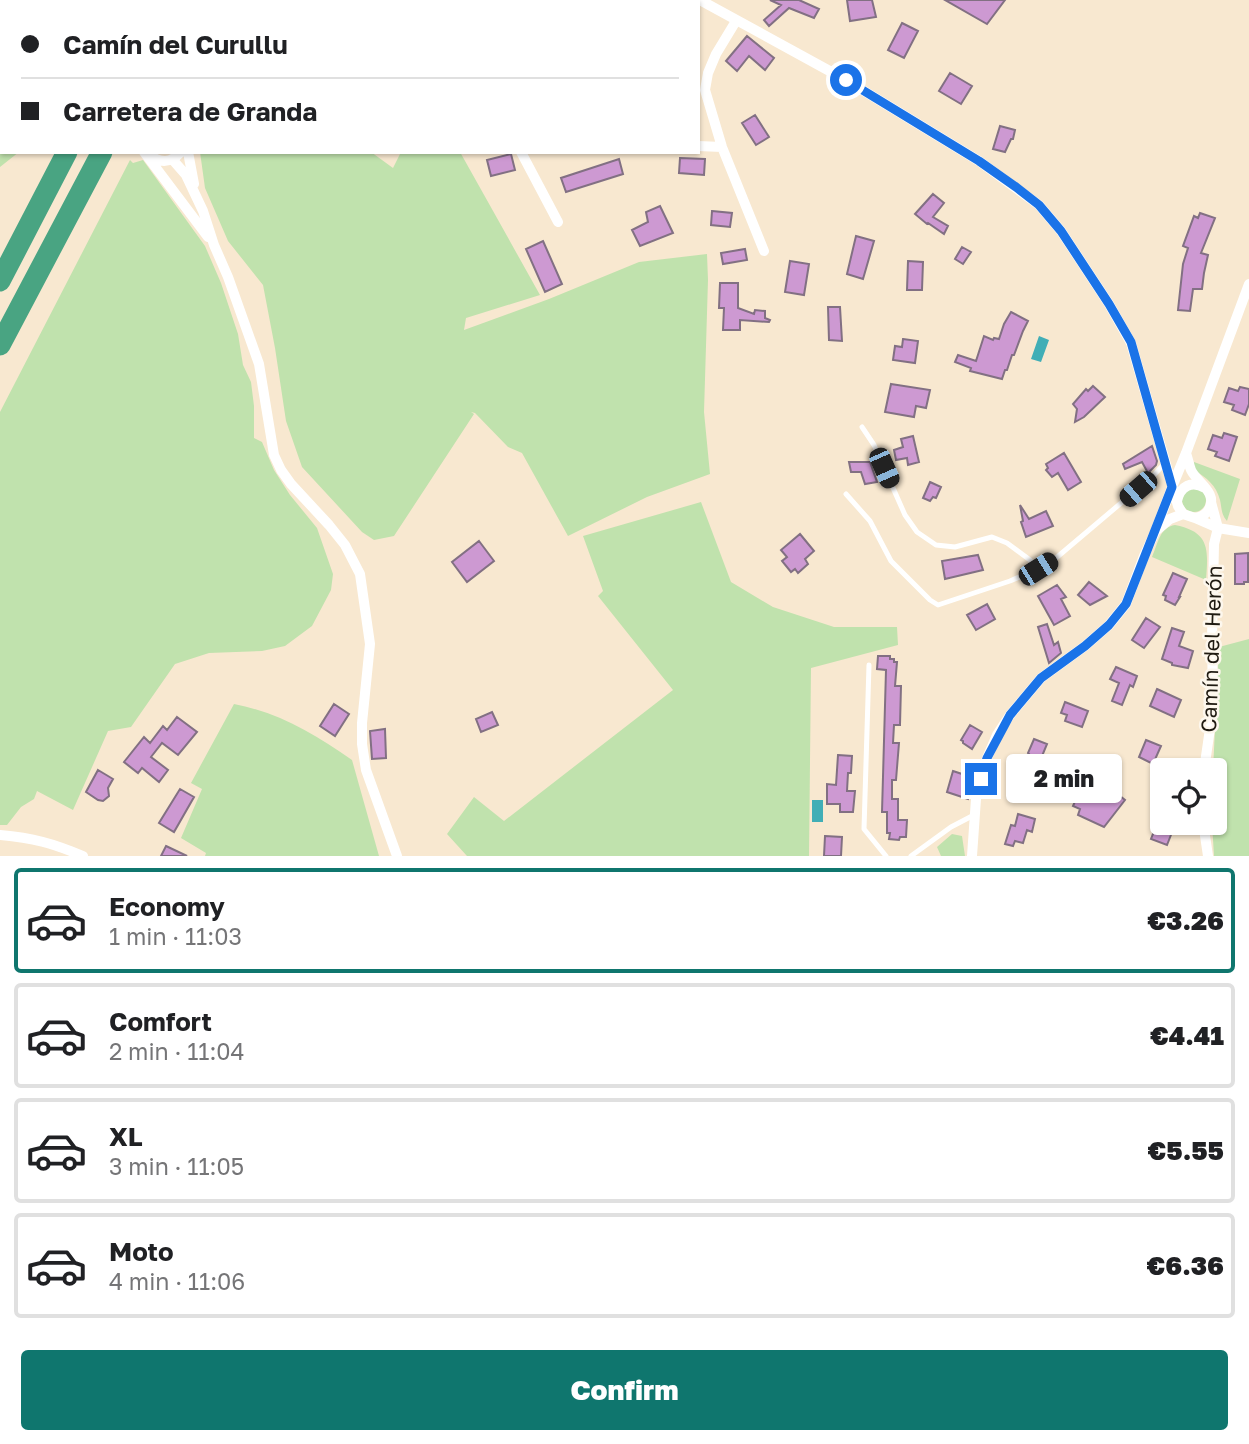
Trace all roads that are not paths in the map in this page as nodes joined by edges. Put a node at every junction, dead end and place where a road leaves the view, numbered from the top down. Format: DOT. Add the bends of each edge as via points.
graph roads {
  1 [pos="700,0"];
  2 [pos="736,21"];
  3 [pos="700,146"];
  4 [pos="722,147"];
  5 [pos="66,154"];
  6 [pos="101,154"];
  7 [pos="147,154"];
  8 [pos="148,154"];
  9 [pos="188,154"];
  10 [pos="522,154"];
  11 [pos="174,158"];
  12 [pos="197,197"];
  13 [pos="180,198"];
  14 [pos="558,222"];
  15 [pos="214,245"];
  16 [pos="764,251"];
  17 [pos="0,281"];
  18 [pos="1249,284"];
  19 [pos="0,345"];
  20 [pos="862,426"];
  21 [pos="1186,453"];
  22 [pos="1170,463"];
  23 [pos="1199,485"];
  24 [pos="1172,487"];
  25 [pos="846,494"];
  26 [pos="1211,500"];
  27 [pos="1177,502"];
  28 [pos="1183,514"];
  29 [pos="1195,518"];
  30 [pos="1218,528"];
  31 [pos="1155,532"];
  32 [pos="1249,533"];
  33 [pos="1038,569"];
  34 [pos="869,666"];
  35 [pos="1206,758"];
  36 [pos="975,815"];
  37 [pos="0,835"];
  38 [pos="1205,835"];
  39 [pos="83,856"];
  40 [pos="397,856"];
  41 [pos="886,856"];
  42 [pos="911,856"];
  43 [pos="972,856"];
  44 [pos="1208,856"];
  1 -- 2 [label="street"];
  2 -- 4 [label="street" via="716,54 705,90"];
  2 -- 22 [label="street" via="846,80 969,155 1039,205 1061,231 1131,342"];
  3 -- 4 [label="street"];
  4 -- 16 [label="street"];
  5 -- 17 [label="highway"];
  6 -- 19 [label="highway"];
  7 -- 13 [label="street"];
  8 -- 11 [label="street" via="159,161"];
  9 -- 12 [label="street"];
  10 -- 14 [label="street"];
  11 -- 12 [label="street"];
  11 -- 13 [label="street" via="173,182"];
  12 -- 15 [label="street"];
  13 -- 15 [label="street"];
  15 -- 40 [label="street" via="260,364 274,455 291,484 345,545 360,574 370,643 362,744 366,770"];
  18 -- 21 [label="street"];
  20 -- 33 [label="lane" via="917,532 936,545 955,547 992,537 1007,543"];
  21 -- 22 [label="street"];
  21 -- 23 [label="street"];
  22 -- 23 [label="street"];
  22 -- 24 [label="street"];
  22 -- 33 [label="lane"];
  23 -- 24 [label="street"];
  23 -- 26 [label="street"];
  23 -- 27 [label="street" via="1183,488"];
  24 -- 27 [label="street"];
  24 -- 31 [label="street"];
  25 -- 33 [label="lane" via="870,521 891,561 938,605"];
  26 -- 29 [label="street" via="1209,510"];
  26 -- 30 [label="street"];
  27 -- 28 [label="street"];
  28 -- 29 [label="street"];
  28 -- 31 [label="street"];
  29 -- 30 [label="street"];
  30 -- 32 [label="street"];
  30 -- 35 [label="street, Camín del Herón" via="1214,544 1213,708"];
  31 -- 36 [label="street" via="1126,604 1085,646 1041,678 1010,715 987,758"];
  34 -- 41 [label="lane" via="864,829"];
  36 -- 42 [label="lane"];
  36 -- 43 [label="street"];
  37 -- 39 [label="street" via="56,844"];
  38 -- 44 [label="street"];
}
